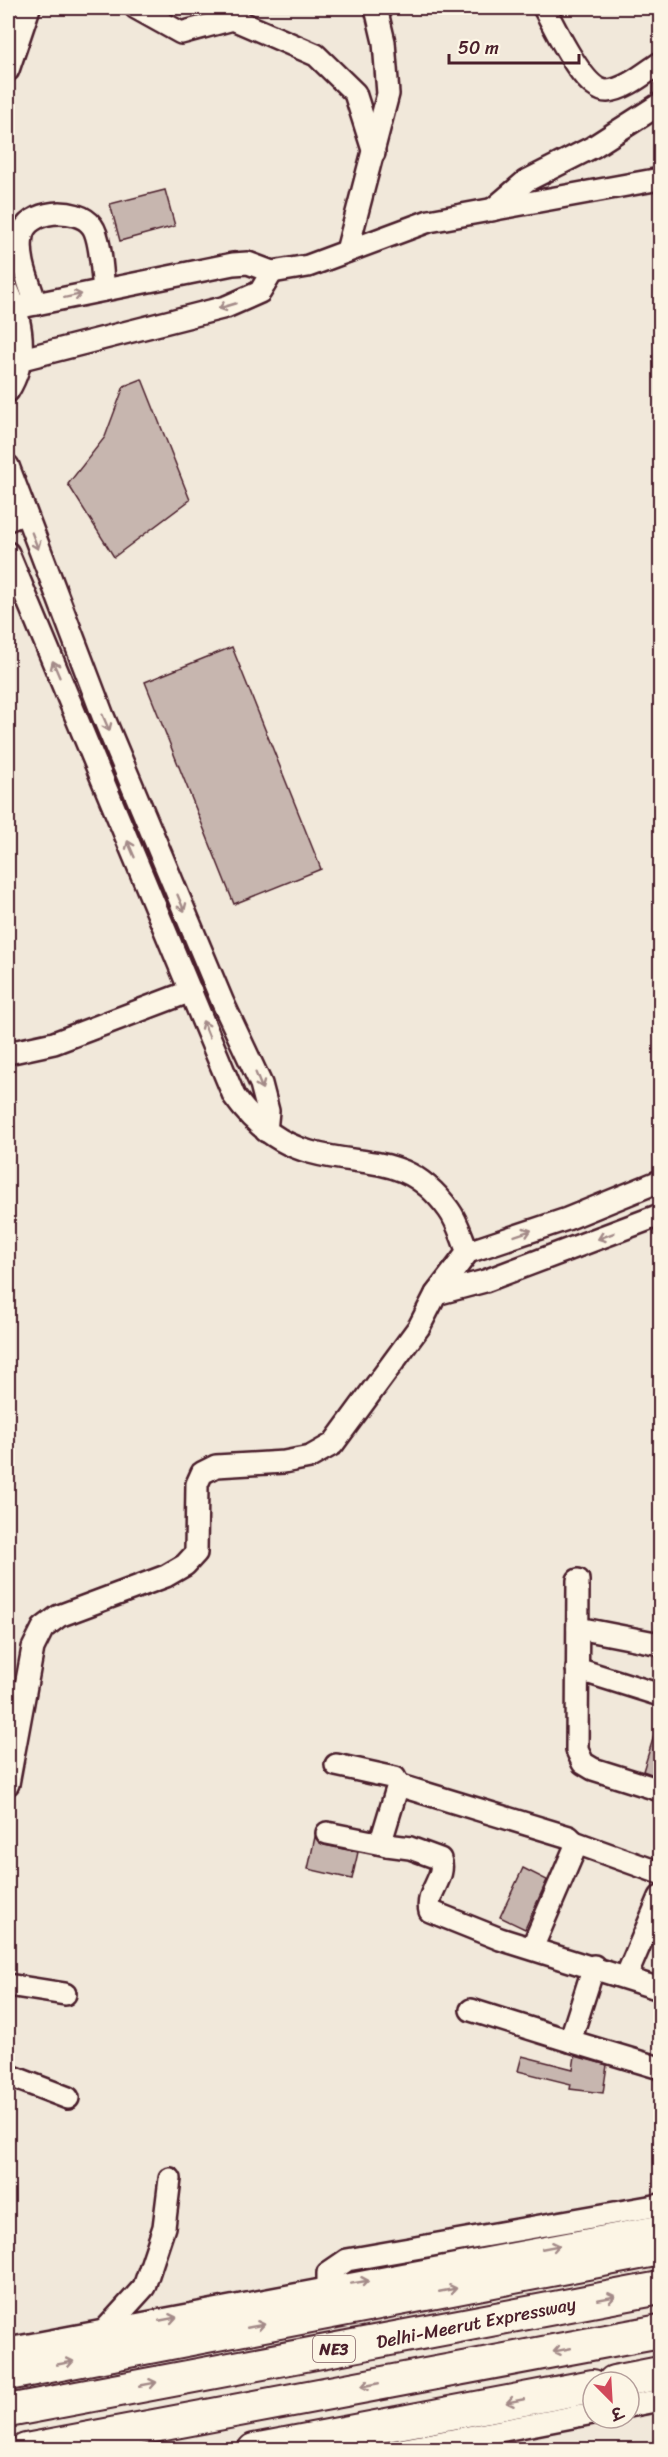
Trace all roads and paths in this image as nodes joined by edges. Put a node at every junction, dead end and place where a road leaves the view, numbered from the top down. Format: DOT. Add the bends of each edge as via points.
graph roads {
  1 [pos="30,8"];
  2 [pos="136,8"];
  3 [pos="376,8"];
  4 [pos="544,8"];
  5 [pos="660,63"];
  6 [pos="8,70"];
  7 [pos="660,104"];
  8 [pos="374,153"];
  9 [pos="660,178"];
  10 [pos="492,210"];
  11 [pos="347,251"];
  12 [pos="272,272"];
  13 [pos="104,290"];
  14 [pos="20,301"];
  15 [pos="22,359"];
  16 [pos="8,391"];
  17 [pos="8,466"];
  18 [pos="16,517"];
  19 [pos="8,554"];
  20 [pos="205,960"];
  21 [pos="182,969"];
  22 [pos="191,991"];
  23 [pos="8,1053"];
  24 [pos="266,1131"];
  25 [pos="660,1181"];
  26 [pos="660,1215"];
  27 [pos="468,1252"];
  28 [pos="436,1294"];
  29 [pos="578,1580"];
  30 [pos="578,1628"];
  31 [pos="660,1644"];
  32 [pos="577,1669"];
  33 [pos="660,1695"];
  34 [pos="336,1765"];
  35 [pos="8,1784"];
  36 [pos="398,1785"];
  37 [pos="660,1790"];
  38 [pos="327,1833"];
  39 [pos="574,1842"];
  40 [pos="387,1845"];
  41 [pos="660,1873"];
  42 [pos="660,1897"];
  43 [pos="532,1948"];
  44 [pos="594,1966"];
  45 [pos="626,1977"];
  46 [pos="8,1985"];
  47 [pos="660,1989"];
  48 [pos="65,1994"];
  49 [pos="471,2010"];
  50 [pos="570,2042"];
  51 [pos="660,2068"];
  52 [pos="8,2075"];
  53 [pos="68,2098"];
  54 [pos="170,2180"];
  55 [pos="660,2205"];
  56 [pos="660,2226"];
  57 [pos="414,2249"];
  58 [pos="660,2249"];
  59 [pos="412,2273"];
  60 [pos="328,2288"];
  61 [pos="660,2288"];
  62 [pos="104,2331"];
  63 [pos="660,2331"];
  64 [pos="8,2349"];
  65 [pos="660,2373"];
  66 [pos="8,2374"];
  67 [pos="641,2377"];
  68 [pos="581,2388"];
  69 [pos="660,2400"];
  70 [pos="641,2404"];
  71 [pos="8,2411"];
  72 [pos="581,2415"];
  73 [pos="26,2450"];
  74 [pos="254,2450"];
  75 [pos="400,2450"];
  1 -- 6 [label="street"];
  2 -- 8 [label="street" via="181,33 233,19 316,55 355,93"];
  3 -- 8 [label="street" via="384,42 388,94"];
  4 -- 5 [label="street" via="595,89 618,88"];
  7 -- 10 [label="street" via="592,147 526,181"];
  8 -- 11 [label="street"];
  9 -- 10 [label="street"];
  10 -- 11 [label="street" via="429,220"];
  11 -- 12 [label="street" via="308,266"];
  12 -- 13 [label="street" via="248,263 233,264"];
  12 -- 15 [label="street, one-way" via="260,292 226,307"];
  14 -- 13 [label="street, one-way"];
  13 -- 14 [label="street" via="92,226 82,218 48,214 30,221 22,234"];
  14 -- 15 [label="street"];
  15 -- 16 [label="street"];
  17 -- 18 [label="street"];
  18 -- 20 [label="street, one-way"];
  21 -- 19 [label="street, one-way"];
  20 -- 21 [label="street"];
  20 -- 24 [label="street, one-way" via="261,1084 268,1112"];
  21 -- 22 [label="street"];
  22 -- 23 [label="street" via="54,1043"];
  24 -- 22 [label="street, one-way" via="249,1118 234,1096"];
  24 -- 27 [label="street" via="310,1152 401,1169 428,1187 450,1212"];
  27 -- 25 [label="street, one-way"];
  26 -- 28 [label="street, one-way" via="485,1281"];
  27 -- 28 [label="street"];
  28 -- 35 [label="street" via="419,1326 333,1444 310,1457 216,1466 202,1473 197,1484 196,1552 185,1565 166,1576 59,1616 43,1628 33,1648"];
  29 -- 30 [label="street"];
  30 -- 31 [label="street"];
  30 -- 32 [label="street"];
  32 -- 33 [label="street"];
  32 -- 37 [label="street" via="577,1750 583,1762 593,1769"];
  34 -- 36 [label="street" via="390,1776"];
  36 -- 39 [label="street" via="493,1812"];
  36 -- 40 [label="street" via="383,1828 382,1838"];
  38 -- 40 [label="street"];
  39 -- 41 [label="street"];
  39 -- 43 [label="street" via="575,1848"];
  40 -- 43 [label="street" via="440,1859 442,1871 430,1898 430,1911"];
  42 -- 45 [label="street"];
  43 -- 44 [label="street"];
  44 -- 45 [label="street"];
  44 -- 50 [label="street"];
  45 -- 47 [label="street"];
  46 -- 48 [label="street"];
  49 -- 50 [label="street"];
  50 -- 51 [label="street"];
  52 -- 53 [label="street"];
  54 -- 62 [label="street" via="164,2227 147,2281"];
  55 -- 57 [label="street"];
  59 -- 56 [label="street, one-way"];
  57 -- 59 [label="street"];
  57 -- 60 [label="street" via="347,2260 328,2272"];
  66 -- 58 [label="highway, one-way"];
  60 -- 59 [label="street, one-way"];
  62 -- 60 [label="street, one-way"];
  71 -- 61 [label="highway, Delhi-Meerut Expressway / NE3, one-way"];
  62 -- 64 [label="street"];
  63 -- 73 [label="highway, NE3, one-way"];
  65 -- 67 [label="highway"];
  68 -- 74 [label="highway, one-way"];
  69 -- 70 [label="street"];
  72 -- 75 [label="street"];
}
